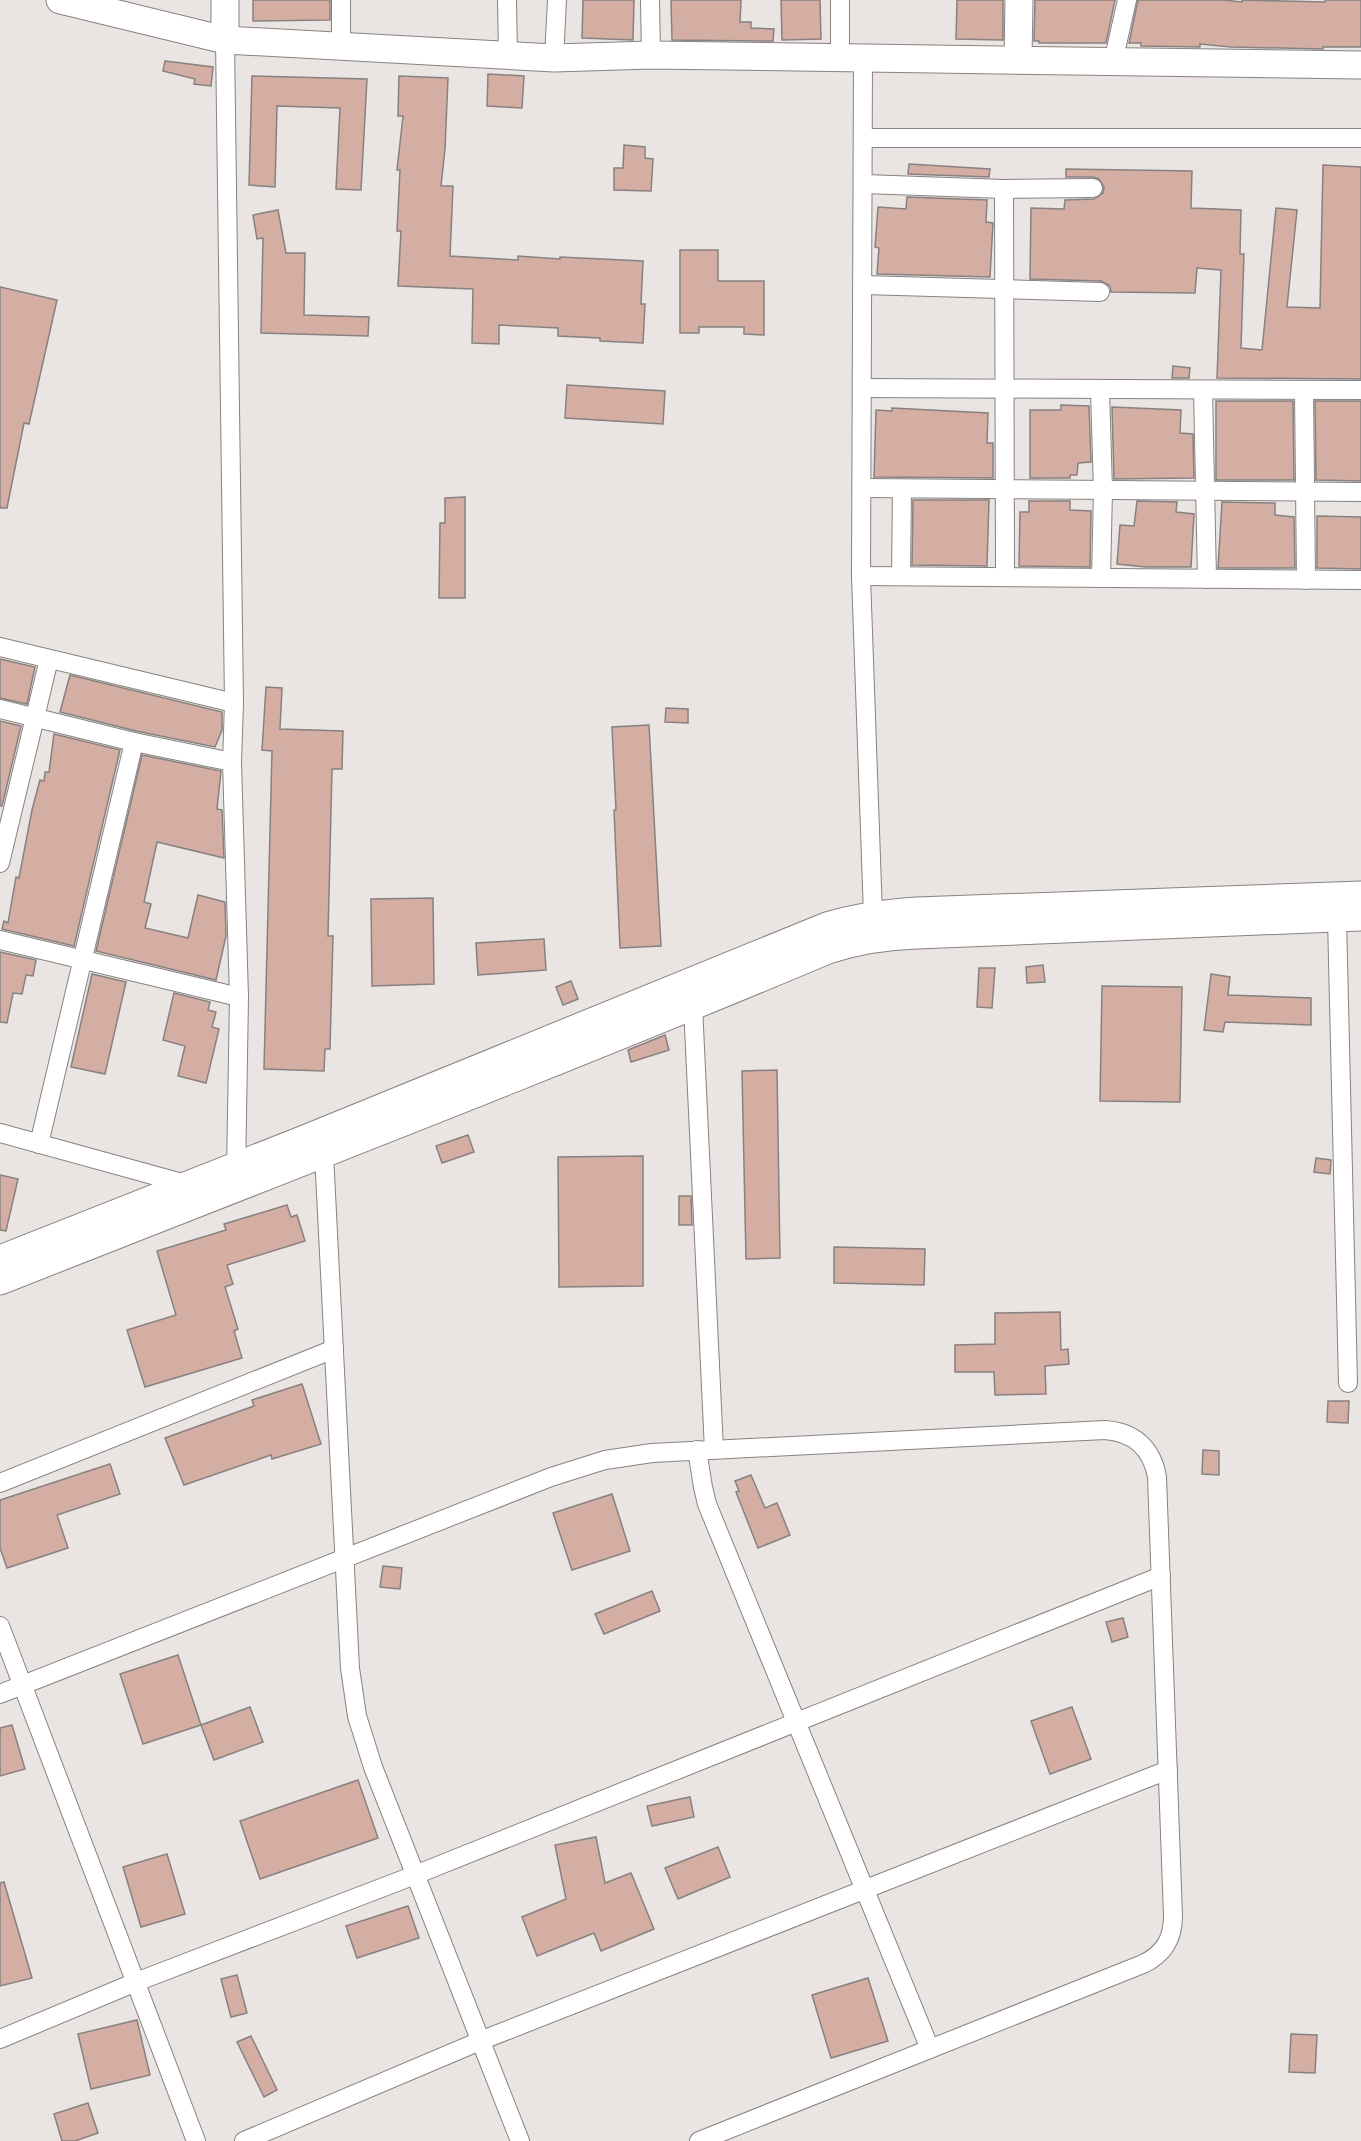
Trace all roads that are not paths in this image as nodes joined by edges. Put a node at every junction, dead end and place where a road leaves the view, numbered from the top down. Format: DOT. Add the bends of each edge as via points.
graph roads {
  1 [pos="60,0"];
  2 [pos="225,0"];
  3 [pos="341,0"];
  4 [pos="507,0"];
  5 [pos="557,0"];
  6 [pos="650,0"];
  7 [pos="840,0"];
  8 [pos="1019,0"];
  9 [pos="1127,0"];
  10 [pos="225,40"];
  11 [pos="341,46"];
  12 [pos="508,55"];
  13 [pos="651,55"];
  14 [pos="554,58"];
  15 [pos="851,58"];
  16 [pos="1018,60"];
  17 [pos="1113,62"];
  18 [pos="1361,65"];
  19 [pos="863,138"];
  20 [pos="1361,138"];
  21 [pos="864,184"];
  22 [pos="1093,188"];
  23 [pos="1004,189"];
  24 [pos="863,285"];
  25 [pos="1004,290"];
  26 [pos="1100,292"];
  27 [pos="862,388"];
  28 [pos="1004,389"];
  29 [pos="1100,390"];
  30 [pos="1203,390"];
  31 [pos="1304,390"];
  32 [pos="1361,390"];
  33 [pos="862,488"];
  34 [pos="902,489"];
  35 [pos="1004,490"];
  36 [pos="1103,490"];
  37 [pos="1205,491"];
  38 [pos="1306,492"];
  39 [pos="1361,492"];
  40 [pos="861,576"];
  41 [pos="901,576"];
  42 [pos="1005,577"];
  43 [pos="1101,578"];
  44 [pos="1207,579"];
  45 [pos="1306,580"];
  46 [pos="1361,580"];
  47 [pos="0,647"];
  48 [pos="49,659"];
  49 [pos="234,703"];
  50 [pos="0,709"];
  51 [pos="35,717"];
  52 [pos="134,742"];
  53 [pos="232,762"];
  54 [pos="0,863"];
  55 [pos="1361,895"];
  56 [pos="873,915"];
  57 [pos="1349,918"];
  58 [pos="0,940"];
  59 [pos="81,960"];
  60 [pos="239,997"];
  61 [pos="693,1006"];
  62 [pos="0,1133"];
  63 [pos="39,1144"];
  64 [pos="324,1154"];
  65 [pos="236,1177"];
  66 [pos="197,1192"];
  67 [pos="0,1259"];
  68 [pos="0,1281"];
  69 [pos="334,1349"];
  70 [pos="1348,1383"];
  71 [pos="705,1450"];
  72 [pos="0,1484"];
  73 [pos="345,1559"];
  74 [pos="1161,1576"];
  75 [pos="0,1626"];
  76 [pos="23,1686"];
  77 [pos="0,1695"];
  78 [pos="796,1722"];
  79 [pos="1168,1770"];
  80 [pos="415,1875"];
  81 [pos="864,1888"];
  82 [pos="136,1982"];
  83 [pos="0,2039"];
  84 [pos="480,2041"];
  85 [pos="930,2049"];
  86 [pos="196,2141"];
  87 [pos="244,2141"];
  88 [pos="520,2141"];
  89 [pos="699,2141"];
  1 -- 10 [label="main road"];
  2 -- 10 [label="main road"];
  3 -- 11 [label="street"];
  4 -- 12 [label="street"];
  5 -- 14 [label="street"];
  6 -- 13 [label="street"];
  7 -- 15 [label="street"];
  8 -- 16 [label="main road"];
  9 -- 17 [label="street"];
  10 -- 11 [label="main road"];
  10 -- 49 [label="street"];
  11 -- 12 [label="main road"];
  12 -- 14 [label="main road"];
  13 -- 14 [label="main road"];
  13 -- 15 [label="main road"];
  15 -- 16 [label="main road"];
  15 -- 19 [label="street"];
  16 -- 17 [label="main road"];
  17 -- 18 [label="main road"];
  19 -- 20 [label="street"];
  19 -- 21 [label="street"];
  21 -- 23 [label="street"];
  21 -- 24 [label="street"];
  22 -- 23 [label="street"];
  23 -- 25 [label="street"];
  24 -- 25 [label="street"];
  24 -- 27 [label="street"];
  25 -- 26 [label="street"];
  25 -- 28 [label="street"];
  27 -- 28 [label="street"];
  27 -- 33 [label="street"];
  28 -- 29 [label="street"];
  28 -- 35 [label="street"];
  29 -- 30 [label="street"];
  29 -- 36 [label="street"];
  30 -- 31 [label="street"];
  30 -- 37 [label="street"];
  31 -- 32 [label="street"];
  31 -- 38 [label="street"];
  33 -- 34 [label="street"];
  33 -- 40 [label="street"];
  34 -- 35 [label="street"];
  34 -- 41 [label="street"];
  35 -- 36 [label="street"];
  35 -- 42 [label="street"];
  36 -- 37 [label="street"];
  36 -- 43 [label="street"];
  37 -- 38 [label="street"];
  37 -- 44 [label="street"];
  38 -- 39 [label="street"];
  38 -- 45 [label="street"];
  40 -- 41 [label="street"];
  40 -- 56 [label="street"];
  41 -- 42 [label="street"];
  42 -- 43 [label="street"];
  43 -- 44 [label="street"];
  44 -- 45 [label="street"];
  45 -- 46 [label="street"];
  47 -- 48 [label="street"];
  48 -- 49 [label="street"];
  48 -- 51 [label="street"];
  49 -- 53 [label="street"];
  50 -- 51 [label="street"];
  51 -- 52 [label="street"];
  51 -- 54 [label="street"];
  52 -- 53 [label="street"];
  52 -- 59 [label="street"];
  53 -- 60 [label="street"];
  55 -- 56 [label="main road"];
  56 -- 65 [label="main road" via="827,926"];
  57 -- 61 [label="main road" via="874,938 828,950"];
  57 -- 70 [label="street"];
  58 -- 59 [label="street"];
  59 -- 60 [label="street"];
  59 -- 63 [label="street"];
  60 -- 65 [label="street"];
  61 -- 64 [label="main road"];
  61 -- 71 [label="street"];
  62 -- 63 [label="street"];
  63 -- 66 [label="street"];
  64 -- 65 [label="main road"];
  64 -- 69 [label="street"];
  65 -- 66 [label="main road"];
  66 -- 67 [label="main road"];
  66 -- 68 [label="main road"];
  69 -- 72 [label="street"];
  69 -- 73 [label="street"];
  71 -- 73 [label="street" via="628,1456 577,1468"];
  71 -- 74 [label="street" via="1116,1431 1137,1439 1155,1466"];
  71 -- 78 [label="street" via="703,1487 708,1504"];
  73 -- 76 [label="street"];
  73 -- 80 [label="street" via="350,1668 357,1716"];
  74 -- 78 [label="street"];
  74 -- 79 [label="street"];
  75 -- 76 [label="street"];
  76 -- 77 [label="street"];
  76 -- 82 [label="street"];
  78 -- 80 [label="street"];
  78 -- 81 [label="street"];
  79 -- 81 [label="street"];
  79 -- 85 [label="street" via="1173,1926 1161,1953 1143,1964"];
  80 -- 82 [label="street"];
  80 -- 84 [label="street"];
  81 -- 84 [label="street"];
  81 -- 85 [label="street"];
  82 -- 83 [label="street"];
  82 -- 86 [label="street"];
  84 -- 87 [label="street"];
  84 -- 88 [label="street"];
  85 -- 89 [label="street"];
}
